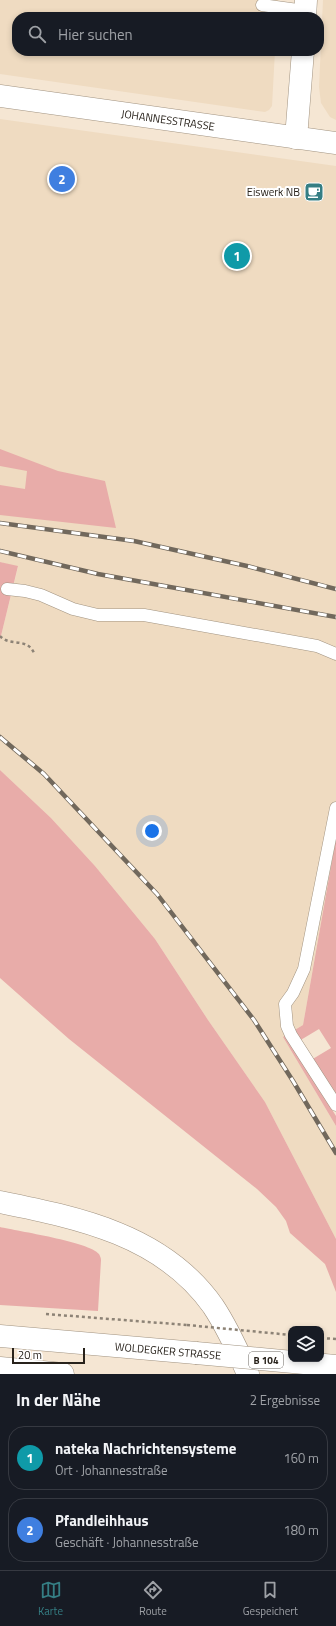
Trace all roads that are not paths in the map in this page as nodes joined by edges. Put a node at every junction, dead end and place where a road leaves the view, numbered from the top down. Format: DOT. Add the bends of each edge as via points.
graph roads {
  1 [pos="262,5"];
  2 [pos="305,9"];
  3 [pos="303,56"];
  4 [pos="0,96"];
  5 [pos="296,138"];
  6 [pos="336,144"];
  7 [pos="7,589"];
  8 [pos="336,654"];
  9 [pos="336,808"];
  10 [pos="336,1105"];
  11 [pos="0,1202"];
  12 [pos="0,1336"];
  13 [pos="336,1366"];
  14 [pos="0,1368"];
  15 [pos="63,1374"];
  16 [pos="248,1374"];
  1 -- 2 [label="lane"];
  3 -- 5 [label="main road"];
  4 -- 5 [label="main road, JOHANNESSTRASSE"];
  5 -- 6 [label="main road, JOHANNESSTRASSE"];
  7 -- 8 [label="lane" via="41,595 73,610 98,615 144,615 317,646"];
  9 -- 10 [label="lane" via="304,969 285,1004 285,1013 291,1035"];
  11 -- 16 [label="main road" via="84,1220 144,1246 171,1264 194,1282 212,1305"];
  12 -- 13 [label="main road, WOLDEGKER STRASSE / B 104, bridge"];
  14 -- 15 [label="main road"];
}
